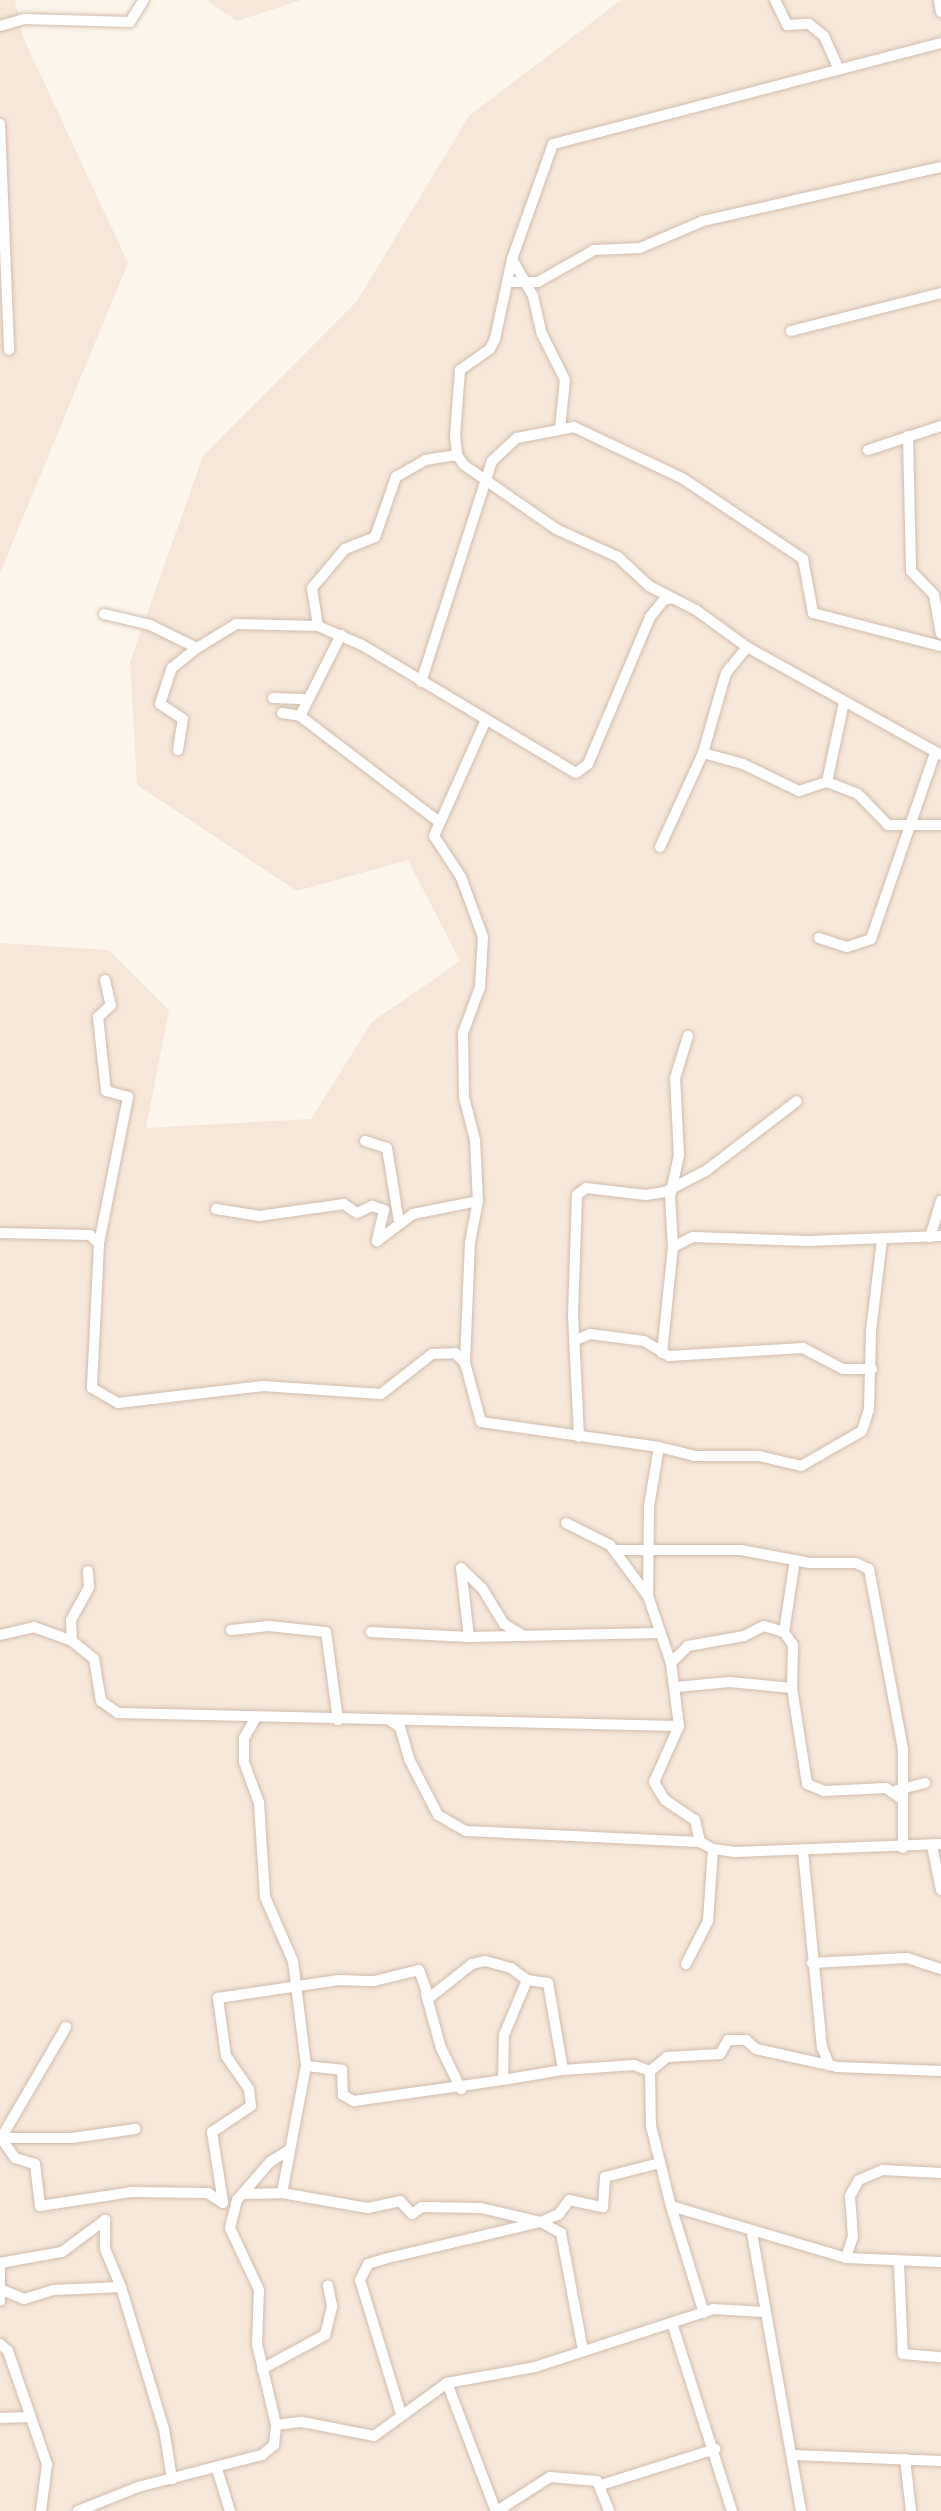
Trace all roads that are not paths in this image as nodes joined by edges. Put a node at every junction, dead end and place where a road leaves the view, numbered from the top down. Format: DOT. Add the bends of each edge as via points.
graph roads {
  1 [pos="144,0"];
  2 [pos="775,0"];
  3 [pos="939,0"];
  4 [pos="941,12"];
  5 [pos="0,26"];
  6 [pos="941,43"];
  7 [pos="839,70"];
  8 [pos="0,124"];
  9 [pos="941,167"];
  10 [pos="512,258"];
  11 [pos="524,280"];
  12 [pos="507,282"];
  13 [pos="941,293"];
  14 [pos="791,331"];
  15 [pos="9,350"];
  16 [pos="941,426"];
  17 [pos="560,428"];
  18 [pos="908,436"];
  19 [pos="867,450"];
  20 [pos="457,455"];
  21 [pos="486,480"];
  22 [pos="673,598"];
  23 [pos="104,614"];
  24 [pos="318,626"];
  25 [pos="941,633"];
  26 [pos="341,635"];
  27 [pos="941,646"];
  28 [pos="747,647"];
  29 [pos="197,648"];
  30 [pos="421,682"];
  31 [pos="272,698"];
  32 [pos="307,699"];
  33 [pos="844,702"];
  34 [pos="282,713"];
  35 [pos="300,716"];
  36 [pos="485,722"];
  37 [pos="178,750"];
  38 [pos="703,753"];
  39 [pos="938,754"];
  40 [pos="827,782"];
  41 [pos="438,821"];
  42 [pos="941,825"];
  43 [pos="910,826"];
  44 [pos="660,847"];
  45 [pos="819,938"];
  46 [pos="105,980"];
  47 [pos="688,1036"];
  48 [pos="797,1101"];
  49 [pos="365,1141"];
  50 [pos="672,1186"];
  51 [pos="478,1201"];
  52 [pos="941,1201"];
  53 [pos="216,1209"];
  54 [pos="399,1222"];
  55 [pos="0,1233"];
  56 [pos="935,1236"];
  57 [pos="882,1240"];
  58 [pos="99,1244"];
  59 [pos="673,1247"];
  60 [pos="576,1340"];
  61 [pos="662,1353"];
  62 [pos="465,1363"];
  63 [pos="872,1369"];
  64 [pos="579,1437"];
  65 [pos="659,1447"];
  66 [pos="566,1523"];
  67 [pos="615,1550"];
  68 [pos="650,1553"];
  69 [pos="794,1567"];
  70 [pos="88,1571"];
  71 [pos="648,1596"];
  72 [pos="231,1630"];
  73 [pos="371,1632"];
  74 [pos="784,1632"];
  75 [pos="659,1633"];
  76 [pos="0,1635"];
  77 [pos="522,1635"];
  78 [pos="469,1637"];
  79 [pos="72,1641"];
  80 [pos="671,1664"];
  81 [pos="676,1687"];
  82 [pos="792,1688"];
  83 [pos="256,1718"];
  84 [pos="338,1720"];
  85 [pos="391,1721"];
  86 [pos="678,1726"];
  87 [pos="925,1783"];
  88 [pos="901,1793"];
  89 [pos="701,1842"];
  90 [pos="937,1845"];
  91 [pos="903,1848"];
  92 [pos="713,1849"];
  93 [pos="803,1851"];
  94 [pos="941,1890"];
  95 [pos="812,1963"];
  96 [pos="686,1964"];
  97 [pos="941,1969"];
  98 [pos="419,1970"];
  99 [pos="527,1980"];
  100 [pos="297,1989"];
  101 [pos="66,2027"];
  102 [pos="829,2064"];
  103 [pos="306,2066"];
  104 [pos="563,2070"];
  105 [pos="650,2071"];
  106 [pos="941,2071"];
  107 [pos="503,2080"];
  108 [pos="461,2089"];
  109 [pos="135,2129"];
  110 [pos="0,2138"];
  111 [pos="289,2150"];
  112 [pos="660,2163"];
  113 [pos="941,2173"];
  114 [pos="282,2193"];
  115 [pos="243,2194"];
  116 [pos="227,2206"];
  117 [pos="671,2206"];
  118 [pos="541,2222"];
  119 [pos="752,2233"];
  120 [pos="846,2258"];
  121 [pos="941,2262"];
  122 [pos="0,2264"];
  123 [pos="898,2264"];
  124 [pos="328,2285"];
  125 [pos="121,2287"];
  126 [pos="1,2296"];
  127 [pos="704,2312"];
  128 [pos="764,2312"];
  129 [pos="672,2323"];
  130 [pos="0,2344"];
  131 [pos="583,2351"];
  132 [pos="941,2357"];
  133 [pos="262,2368"];
  134 [pos="447,2383"];
  135 [pos="401,2414"];
  136 [pos="28,2417"];
  137 [pos="0,2418"];
  138 [pos="276,2425"];
  139 [pos="715,2449"];
  140 [pos="794,2455"];
  141 [pos="905,2459"];
  142 [pos="941,2461"];
  143 [pos="217,2469"];
  144 [pos="172,2479"];
  145 [pos="601,2485"];
  146 [pos="41,2511"];
  147 [pos="78,2511"];
  148 [pos="230,2511"];
  149 [pos="497,2511"];
  150 [pos="609,2511"];
  151 [pos="732,2511"];
  152 [pos="801,2511"];
  153 [pos="911,2511"];
  1 -- 5 [label="street" via="130,22 24,19"];
  2 -- 7 [label="street" via="788,26 809,24 824,36"];
  3 -- 4 [label="street"];
  6 -- 7 [label="street"];
  7 -- 10 [label="street" via="553,144"];
  8 -- 15 [label="street"];
  9 -- 11 [label="street" via="703,221 640,248 594,250 538,282"];
  10 -- 11 [label="street"];
  10 -- 12 [label="street"];
  11 -- 12 [label="street"];
  11 -- 17 [label="street" via="568,389"];
  12 -- 20 [label="street" via="490,349 460,370"];
  13 -- 14 [label="street"];
  16 -- 18 [label="street"];
  17 -- 21 [label="street" via="517,438 501,448"];
  17 -- 27 [label="street" via="590,431 682,478 803,559 813,613"];
  18 -- 19 [label="street"];
  18 -- 25 [label="street" via="911,571 934,595"];
  20 -- 21 [label="street"];
  20 -- 24 [label="street" via="425,460 396,477 375,537 345,549 312,588"];
  21 -- 22 [label="street" via="556,529 618,557 649,586"];
  21 -- 30 [label="street"];
  22 -- 28 [label="street"];
  22 -- 36 [label="street" via="664,600 650,617 583,770 570,773"];
  23 -- 29 [label="street" via="150,625"];
  24 -- 26 [label="street"];
  24 -- 29 [label="street" via="236,624"];
  26 -- 30 [label="street"];
  26 -- 32 [label="street"];
  28 -- 33 [label="street"];
  28 -- 38 [label="street" via="726,673"];
  29 -- 37 [label="street" via="172,667 160,704 183,719"];
  30 -- 36 [label="street"];
  31 -- 32 [label="street"];
  32 -- 35 [label="street"];
  33 -- 39 [label="street"];
  33 -- 40 [label="street"];
  34 -- 35 [label="street"];
  35 -- 41 [label="street"];
  36 -- 41 [label="street"];
  38 -- 40 [label="street" via="743,764 799,791"];
  38 -- 44 [label="street"];
  39 -- 43 [label="street"];
  40 -- 43 [label="street" via="872,802 888,825"];
  41 -- 51 [label="street" via="433,836 461,877 483,937 480,987 463,1033 464,1097 474,1131"];
  42 -- 43 [label="street"];
  43 -- 45 [label="street" via="871,939 847,947"];
  46 -- 58 [label="street" via="111,1005 98,1017 106,1091 128,1097"];
  47 -- 50 [label="street" via="676,1079 679,1155"];
  48 -- 50 [label="street" via="707,1170"];
  49 -- 54 [label="street" via="387,1148"];
  50 -- 59 [label="street"];
  50 -- 60 [label="street" via="658,1194 586,1188 577,1195"];
  51 -- 54 [label="street" via="426,1210"];
  51 -- 62 [label="street" via="470,1242"];
  52 -- 56 [label="street"];
  53 -- 54 [label="street" via="259,1216 344,1204 357,1213 372,1206 384,1210 377,1241"];
  55 -- 58 [label="street" via="90,1235"];
  56 -- 57 [label="street"];
  57 -- 59 [label="street" via="693,1237"];
  57 -- 63 [label="street" via="870,1331"];
  58 -- 62 [label="street" via="89,1371 92,1388 118,1403 264,1386 381,1394 432,1354 455,1353"];
  59 -- 61 [label="street"];
  60 -- 61 [label="street" via="590,1334 644,1341"];
  60 -- 64 [label="street"];
  61 -- 63 [label="street" via="803,1348 843,1369"];
  62 -- 64 [label="street" via="481,1422"];
  63 -- 65 [label="street" via="869,1410 862,1431 801,1466 758,1457 694,1456"];
  64 -- 65 [label="street"];
  65 -- 68 [label="street" via="649,1506"];
  66 -- 67 [label="street"];
  67 -- 68 [label="street"];
  67 -- 71 [label="street"];
  68 -- 71 [label="street"];
  68 -- 88 [label="street" via="730,1549 810,1563 864,1564 888,1662"];
  69 -- 74 [label="street"];
  70 -- 79 [label="street" via="89,1587 71,1620"];
  71 -- 75 [label="street"];
  72 -- 84 [label="street" via="269,1626 326,1632"];
  73 -- 78 [label="street"];
  74 -- 80 [label="street" via="764,1626 744,1636 688,1646"];
  74 -- 82 [label="street" via="793,1645"];
  75 -- 77 [label="street"];
  75 -- 80 [label="street"];
  76 -- 79 [label="street" via="34,1627"];
  77 -- 78 [label="street"];
  77 -- 78 [label="street" via="505,1624 482,1588 461,1568"];
  79 -- 83 [label="street" via="94,1659 101,1701 108,1711"];
  80 -- 81 [label="street"];
  81 -- 82 [label="street" via="730,1682"];
  81 -- 86 [label="street"];
  82 -- 88 [label="street" via="807,1784 824,1791"];
  83 -- 84 [label="street"];
  83 -- 100 [label="street" via="246,1729 243,1751 259,1803 265,1897 287,1940"];
  84 -- 85 [label="street"];
  85 -- 86 [label="street"];
  85 -- 89 [label="street" via="400,1727 409,1759 438,1815 466,1831"];
  86 -- 89 [label="street" via="654,1782 665,1800 695,1821"];
  87 -- 88 [label="street"];
  88 -- 91 [label="street"];
  89 -- 92 [label="street"];
  90 -- 91 [label="street"];
  90 -- 94 [label="street"];
  91 -- 93 [label="street"];
  92 -- 93 [label="street"];
  92 -- 96 [label="street" via="708,1921"];
  93 -- 95 [label="street"];
  95 -- 97 [label="street" via="906,1958"];
  95 -- 102 [label="street"];
  98 -- 99 [label="street" via="429,1998 472,1964 485,1961 511,1968"];
  98 -- 100 [label="street"];
  98 -- 108 [label="street" via="441,2048"];
  99 -- 104 [label="street" via="548,1983"];
  99 -- 107 [label="street" via="504,2035"];
  100 -- 103 [label="street"];
  100 -- 116 [label="street" via="219,1998 226,2056 249,2089 251,2106 212,2132"];
  101 -- 110 [label="street"];
  102 -- 105 [label="street" via="756,2049 746,2040 729,2040 720,2054 667,2057"];
  102 -- 106 [label="street"];
  103 -- 108 [label="street" via="342,2070 347,2101"];
  103 -- 111 [label="street"];
  104 -- 105 [label="street" via="634,2066"];
  104 -- 107 [label="street"];
  105 -- 112 [label="street"];
  107 -- 108 [label="street"];
  109 -- 110 [label="street" via="72,2138"];
  110 -- 116 [label="street" via="15,2158 35,2164 40,2206 131,2192 208,2193"];
  111 -- 114 [label="street"];
  111 -- 115 [label="street"];
  112 -- 117 [label="street"];
  112 -- 118 [label="street" via="605,2177 603,2207 569,2200 559,2214"];
  113 -- 120 [label="street" via="882,2170 859,2180 850,2196 853,2237"];
  114 -- 115 [label="street"];
  114 -- 118 [label="street" via="368,2208 400,2201 412,2214 422,2207 481,2208"];
  115 -- 116 [label="street"];
  116 -- 133 [label="street" via="235,2247 259,2291"];
  117 -- 119 [label="street"];
  117 -- 127 [label="street"];
  118 -- 131 [label="street" via="561,2232"];
  118 -- 135 [label="street" via="368,2264 360,2280"];
  119 -- 120 [label="street"];
  119 -- 128 [label="street"];
  120 -- 123 [label="street"];
  121 -- 123 [label="street"];
  122 -- 125 [label="street" via="62,2252 105,2220 105,2249"];
  122 -- 126 [label="street"];
  123 -- 132 [label="street" via="903,2354"];
  124 -- 133 [label="street" via="332,2306 325,2335"];
  125 -- 126 [label="street" via="54,2290 24,2299"];
  125 -- 144 [label="street" via="164,2429"];
  127 -- 128 [label="street"];
  127 -- 129 [label="street"];
  128 -- 140 [label="street"];
  129 -- 131 [label="street"];
  129 -- 139 [label="street"];
  130 -- 136 [label="street" via="8,2351"];
  131 -- 134 [label="street" via="535,2367"];
  133 -- 138 [label="street"];
  134 -- 135 [label="street" via="432,2399"];
  134 -- 149 [label="street"];
  135 -- 138 [label="street" via="374,2436 302,2422"];
  136 -- 137 [label="street"];
  136 -- 146 [label="street" via="47,2464"];
  138 -- 143 [label="street" via="271,2449"];
  139 -- 145 [label="street"];
  139 -- 151 [label="street"];
  140 -- 141 [label="street"];
  140 -- 152 [label="street"];
  141 -- 142 [label="street"];
  141 -- 153 [label="street"];
  143 -- 144 [label="street"];
  143 -- 148 [label="street"];
  144 -- 147 [label="street"];
  145 -- 149 [label="street" via="593,2480 550,2477 501,2503"];
  145 -- 150 [label="street"];
}
